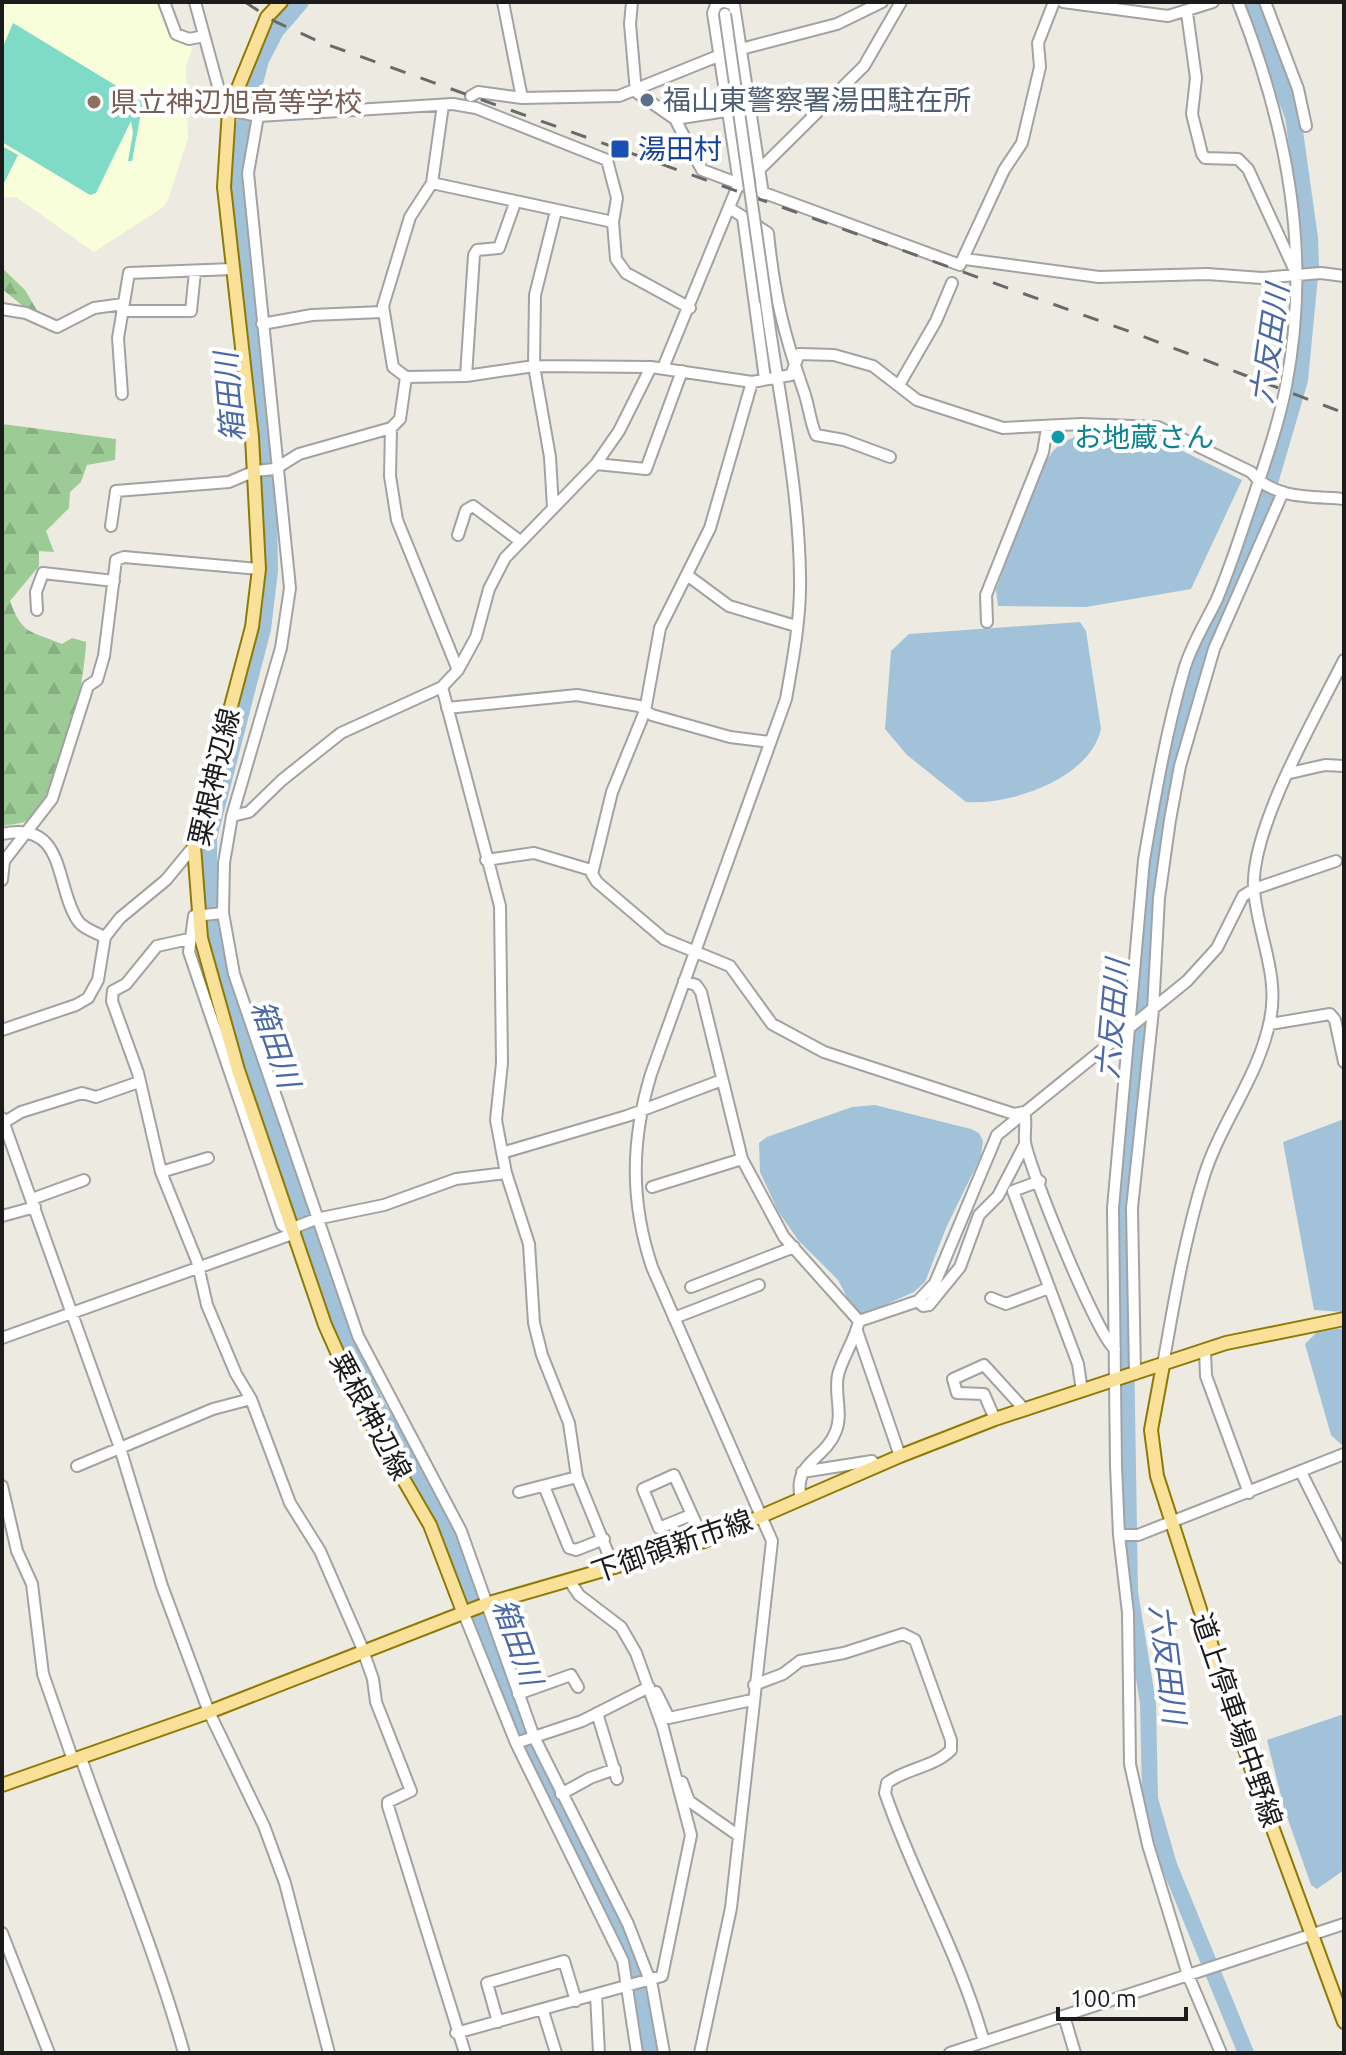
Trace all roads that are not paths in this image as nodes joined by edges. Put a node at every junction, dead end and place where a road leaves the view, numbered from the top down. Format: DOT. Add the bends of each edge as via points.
graph roads {
  1 [pos="164,2"];
  2 [pos="195,2"];
  3 [pos="281,2"];
  4 [pos="503,2"];
  5 [pos="632,2"];
  6 [pos="882,2"];
  7 [pos="901,2"];
  8 [pos="1054,2"];
  9 [pos="1063,2"];
  10 [pos="1213,2"];
  11 [pos="1238,2"];
  12 [pos="1265,2"];
  13 [pos="724,5"];
  14 [pos="1187,13"];
  15 [pos="204,36"];
  16 [pos="741,49"];
  17 [pos="718,56"];
  18 [pos="636,92"];
  19 [pos="471,96"];
  20 [pos="522,98"];
  21 [pos="443,105"];
  22 [pos="231,111"];
  23 [pos="726,111"];
  24 [pos="256,116"];
  25 [pos="675,119"];
  26 [pos="1306,126"];
  27 [pos="759,170"];
  28 [pos="432,183"];
  29 [pos="739,183"];
  30 [pos="763,194"];
  31 [pos="515,203"];
  32 [pos="731,209"];
  33 [pos="556,211"];
  34 [pos="743,217"];
  35 [pos="613,222"];
  36 [pos="965,259"];
  37 [pos="233,269"];
  38 [pos="195,272"];
  39 [pos="1297,275"];
  40 [pos="1344,276"];
  41 [pos="952,283"];
  42 [pos="123,308"];
  43 [pos="690,308"];
  44 [pos="2,309"];
  45 [pos="382,312"];
  46 [pos="262,324"];
  47 [pos="795,362"];
  48 [pos="534,366"];
  49 [pos="651,367"];
  50 [pos="663,368"];
  51 [pos="682,371"];
  52 [pos="466,376"];
  53 [pos="406,377"];
  54 [pos="770,378"];
  55 [pos="752,382"];
  56 [pos="899,385"];
  57 [pos="122,394"];
  58 [pos="391,428"];
  59 [pos="1047,428"];
  60 [pos="890,457"];
  61 [pos="596,464"];
  62 [pos="277,467"];
  63 [pos="256,471"];
  64 [pos="1260,481"];
  65 [pos="1282,491"];
  66 [pos="1344,499"];
  67 [pos="553,507"];
  68 [pos="111,526"];
  69 [pos="458,535"];
  70 [pos="520,541"];
  71 [pos="259,569"];
  72 [pos="687,575"];
  73 [pos="114,581"];
  74 [pos="37,610"];
  75 [pos="987,622"];
  76 [pos="796,626"];
  77 [pos="1344,660"];
  78 [pos="458,670"];
  79 [pos="442,687"];
  80 [pos="447,708"];
  81 [pos="645,711"];
  82 [pos="770,742"];
  83 [pos="1344,766"];
  84 [pos="1290,773"];
  85 [pos="232,816"];
  86 [pos="26,832"];
  87 [pos="2,834"];
  88 [pos="194,846"];
  89 [pos="486,860"];
  90 [pos="1336,861"];
  91 [pos="591,870"];
  92 [pos="2,880"];
  93 [pos="1254,889"];
  94 [pos="223,913"];
  95 [pos="199,916"];
  96 [pos="105,937"];
  97 [pos="189,939"];
  98 [pos="696,953"];
  99 [pos="684,981"];
  100 [pos="103,992"];
  101 [pos="1151,1012"];
  102 [pos="1270,1024"];
  103 [pos="2,1030"];
  104 [pos="1131,1030"];
  105 [pos="1344,1062"];
  106 [pos="722,1080"];
  107 [pos="139,1082"];
  108 [pos="640,1112"];
  109 [pos="1024,1112"];
  110 [pos="3,1120"];
  111 [pos="1025,1144"];
  112 [pos="505,1152"];
  113 [pos="208,1158"];
  114 [pos="742,1159"];
  115 [pos="161,1172"];
  116 [pos="506,1173"];
  117 [pos="84,1180"];
  118 [pos="1040,1181"];
  119 [pos="652,1187"];
  120 [pos="34,1203"];
  121 [pos="2,1216"];
  122 [pos="316,1219"];
  123 [pos="294,1231"];
  124 [pos="794,1247"];
  125 [pos="197,1268"];
  126 [pos="759,1285"];
  127 [pos="691,1287"];
  128 [pos="1049,1288"];
  129 [pos="991,1298"];
  130 [pos="918,1301"];
  131 [pos="71,1313"];
  132 [pos="674,1318"];
  133 [pos="1344,1319"];
  134 [pos="858,1326"];
  135 [pos="2,1338"];
  136 [pos="1115,1349"];
  137 [pos="1205,1350"];
  138 [pos="1163,1365"];
  139 [pos="1134,1374"];
  140 [pos="1117,1380"];
  141 [pos="1082,1391"];
  142 [pos="251,1399"];
  143 [pos="1025,1410"];
  144 [pos="995,1419"];
  145 [pos="120,1448"];
  146 [pos="1344,1454"];
  147 [pos="900,1456"];
  148 [pos="77,1466"];
  149 [pos="877,1466"];
  150 [pos="802,1472"];
  151 [pos="1301,1472"];
  152 [pos="577,1477"];
  153 [pos="2,1486"];
  154 [pos="544,1486"];
  155 [pos="519,1492"];
  156 [pos="1249,1493"];
  157 [pos="801,1499"];
  158 [pos="691,1515"];
  159 [pos="763,1515"];
  160 [pos="1170,1521"];
  161 [pos="1119,1535"];
  162 [pos="604,1539"];
  163 [pos="704,1541"];
  164 [pos="1344,1558"];
  165 [pos="614,1568"];
  166 [pos="569,1580"];
  167 [pos="484,1605"];
  168 [pos="466,1613"];
  169 [pos="363,1653"];
  170 [pos="648,1684"];
  171 [pos="754,1685"];
  172 [pos="578,1687"];
  173 [pos="518,1694"];
  174 [pos="752,1700"];
  175 [pos="209,1712"];
  176 [pos="597,1713"];
  177 [pos="534,1737"];
  178 [pos="516,1743"];
  179 [pos="77,1759"];
  180 [pos="674,1769"];
  181 [pos="2,1784"];
  182 [pos="561,1794"];
  183 [pos="739,1836"];
  184 [pos="604,1881"];
  185 [pos="587,1889"];
  186 [pos="1344,1924"];
  187 [pos="2,1933"];
  188 [pos="1312,1936"];
  189 [pos="1190,1974"];
  190 [pos="650,1981"];
  191 [pos="628,1987"];
  192 [pos="596,1995"];
  193 [pos="1340,1997"];
  194 [pos="576,2001"];
  195 [pos="543,2011"];
  196 [pos="1064,2016"];
  197 [pos="498,2022"];
  198 [pos="1344,2022"];
  199 [pos="456,2033"];
  200 [pos="984,2042"];
  201 [pos="49,2053"];
  202 [pos="184,2053"];
  203 [pos="329,2053"];
  204 [pos="465,2053"];
  205 [pos="556,2053"];
  206 [pos="599,2053"];
  207 [pos="637,2053"];
  208 [pos="664,2053"];
  209 [pos="700,2053"];
  210 [pos="950,2053"];
  211 [pos="1075,2053"];
  212 [pos="1221,2053"];
  1 -- 15 [label="street" via="176,34 189,39"];
  2 -- 15 [label="street"];
  3 -- 22 [label="main road, 粟根神辺線" via="267,17"];
  4 -- 20 [label="street"];
  5 -- 18 [label="street"];
  6 -- 16 [label="street" via="837,24"];
  7 -- 27 [label="street" via="864,66"];
  8 -- 36 [label="street" via="1038,43 1040,67 1022,143 1004,170"];
  9 -- 14 [label="street" via="1168,16"];
  10 -- 14 [label="street"];
  11 -- 39 [label="street" via="1283,141 1295,213"];
  12 -- 26 [label="street" via="1298,89"];
  13 -- 16 [label="street" via="734,5"];
  13 -- 17 [label="street" via="716,5 713,13"];
  13 -- 54 [label="street, bridge" via="766,302"];
  14 -- 39 [label="street" via="1196,78 1192,114 1202,154 1238,159 1248,169"];
  15 -- 22 [label="street" via="222,101"];
  16 -- 27 [label="street"];
  17 -- 18 [label="street"];
  17 -- 23 [label="street"];
  18 -- 20 [label="street"];
  18 -- 25 [label="street"];
  19 -- 20 [label="street" via="478,92"];
  21 -- 24 [label="street"];
  21 -- 28 [label="street"];
  21 -- 35 [label="street" via="476,108 607,160 617,198"];
  22 -- 24 [label="street"];
  22 -- 37 [label="main road, 粟根神辺線" via="224,187"];
  23 -- 25 [label="street"];
  23 -- 29 [label="street"];
  24 -- 46 [label="street" via="248,173"];
  25 -- 29 [label="street" via="702,170"];
  27 -- 30 [label="street"];
  28 -- 31 [label="street"];
  28 -- 45 [label="street" via="410,217"];
  29 -- 30 [label="street"];
  29 -- 32 [label="street"];
  30 -- 36 [label="street" via="960,265"];
  31 -- 33 [label="street"];
  31 -- 52 [label="street" via="499,248 477,250 474,255"];
  32 -- 34 [label="street"];
  32 -- 43 [label="street"];
  33 -- 35 [label="street"];
  33 -- 48 [label="street" via="535,295"];
  34 -- 47 [label="street" via="768,233 786,345"];
  34 -- 54 [label="street"];
  35 -- 43 [label="street" via="616,259 626,273"];
  36 -- 39 [label="street" via="1099,277"];
  37 -- 38 [label="street"];
  37 -- 63 [label="main road, 粟根神辺線"];
  38 -- 42 [label="street" via="129,273"];
  38 -- 42 [label="street" via="191,311"];
  39 -- 40 [label="street"];
  39 -- 64 [label="street" via="1286,389"];
  41 -- 56 [label="street"];
  42 -- 44 [label="street" via="94,308 57,327"];
  42 -- 57 [label="street" via="118,338"];
  43 -- 50 [label="street"];
  45 -- 46 [label="street"];
  45 -- 53 [label="street" via="393,367"];
  46 -- 62 [label="street"];
  47 -- 54 [label="street" via="791,375"];
  47 -- 56 [label="street" via="804,352 834,355 873,366"];
  47 -- 60 [label="street" via="816,435"];
  48 -- 49 [label="street"];
  48 -- 52 [label="street"];
  48 -- 67 [label="street"];
  49 -- 50 [label="street"];
  49 -- 61 [label="street"];
  50 -- 51 [label="street"];
  51 -- 55 [label="street"];
  51 -- 61 [label="street" via="646,469"];
  52 -- 53 [label="street"];
  53 -- 58 [label="street" via="400,419"];
  54 -- 55 [label="street"];
  54 -- 76 [label="street" via="794,497 801,579"];
  55 -- 72 [label="street" via="715,514"];
  56 -- 59 [label="street" via="908,396 964,417 1003,428"];
  58 -- 62 [label="street" via="299,454"];
  58 -- 78 [label="street" via="390,476 397,520"];
  59 -- 64 [label="street" via="1158,427"];
  59 -- 75 [label="street" via="1043,452 986,595"];
  61 -- 67 [label="street"];
  62 -- 63 [label="street"];
  62 -- 85 [label="street" via="290,588 281,648"];
  63 -- 68 [label="street" via="229,482 116,491"];
  63 -- 71 [label="main road, 粟根神辺線"];
  64 -- 65 [label="street"];
  64 -- 104 [label="street" via="1218,596 1185,667 1171,721 1144,860"];
  65 -- 66 [label="street" via="1312,499"];
  65 -- 101 [label="street" via="1214,649 1180,766 1159,898"];
  67 -- 70 [label="street"];
  69 -- 70 [label="street" via="466,510 473,506"];
  70 -- 78 [label="street" via="489,589 476,637"];
  71 -- 73 [label="street" via="124,557 116,560"];
  71 -- 88 [label="main road, 粟根神辺線" via="252,627"];
  72 -- 76 [label="street" via="729,606"];
  72 -- 81 [label="street" via="660,628"];
  73 -- 74 [label="street" via="43,573"];
  73 -- 86 [label="street" via="97,680 88,686 52,799"];
  76 -- 82 [label="street" via="786,699"];
  77 -- 84 [label="street"];
  78 -- 79 [label="street"];
  79 -- 80 [label="street"];
  79 -- 85 [label="street" via="341,733 249,812"];
  80 -- 81 [label="street" via="577,695"];
  80 -- 89 [label="street"];
  81 -- 82 [label="street" via="730,737"];
  81 -- 91 [label="street" via="612,792"];
  82 -- 98 [label="street"];
  83 -- 84 [label="street"];
  84 -- 93 [label="street" via="1256,851"];
  85 -- 94 [label="street"];
  86 -- 87 [label="street"];
  86 -- 92 [label="street" via="4,861"];
  86 -- 96 [label="street" via="43,839 54,853 77,920"];
  88 -- 95 [label="main road, 粟根神辺線"];
  88 -- 96 [label="street"];
  89 -- 91 [label="street" via="534,853"];
  89 -- 112 [label="street" via="500,906 502,1063 496,1120"];
  90 -- 93 [label="street"];
  91 -- 98 [label="street" via="597,882 664,939"];
  93 -- 101 [label="street" via="1243,896 1217,948"];
  93 -- 102 [label="street" via="1273,980"];
  94 -- 95 [label="street"];
  94 -- 122 [label="street" via="247,1017"];
  95 -- 97 [label="street" via="194,916"];
  95 -- 123 [label="main road, 粟根神辺線" via="238,1070"];
  96 -- 100 [label="street"];
  97 -- 100 [label="street" via="157,946 126,984"];
  97 -- 123 [label="street" via="193,966 282,1225"];
  98 -- 99 [label="street"];
  98 -- 109 [label="street" via="730,966 763,1016 798,1040 1014,1114"];
  99 -- 106 [label="street" via="701,992"];
  99 -- 108 [label="street"];
  100 -- 103 [label="street"];
  100 -- 107 [label="street"];
  101 -- 104 [label="street"];
  101 -- 139 [label="street" via="1132,1208"];
  102 -- 105 [label="street" via="1330,1014"];
  102 -- 138 [label="street" via="1205,1173"];
  104 -- 109 [label="street"];
  104 -- 136 [label="street" via="1113,1208"];
  106 -- 108 [label="street"];
  106 -- 114 [label="street"];
  107 -- 110 [label="street" via="96,1097 82,1093"];
  107 -- 115 [label="street"];
  108 -- 112 [label="street"];
  108 -- 132 [label="street" via="633,1180 637,1211 652,1267"];
  109 -- 111 [label="street"];
  109 -- 130 [label="street" via="997,1135 942,1271"];
  110 -- 120 [label="street"];
  111 -- 118 [label="street"];
  111 -- 130 [label="street" via="998,1196 979,1215 960,1267 929,1305"];
  112 -- 116 [label="street"];
  113 -- 115 [label="street"];
  114 -- 119 [label="street"];
  114 -- 124 [label="street" via="773,1220"];
  115 -- 125 [label="street"];
  116 -- 122 [label="street" via="456,1179 384,1205"];
  116 -- 152 [label="street" via="529,1244 534,1323 569,1423"];
  117 -- 120 [label="street"];
  118 -- 128 [label="street" via="1013,1191"];
  118 -- 136 [label="street" via="1093,1318"];
  120 -- 121 [label="street"];
  120 -- 131 [label="street"];
  122 -- 123 [label="street"];
  122 -- 167 [label="street" via="371,1366 448,1503"];
  123 -- 125 [label="street"];
  123 -- 168 [label="main road, 粟根神辺線" via="349,1381 430,1525"];
  124 -- 127 [label="street"];
  124 -- 134 [label="street"];
  125 -- 131 [label="street"];
  125 -- 142 [label="street" via="223,1345"];
  126 -- 132 [label="street"];
  128 -- 129 [label="street" via="1006,1304"];
  128 -- 141 [label="street" via="1078,1364"];
  130 -- 134 [label="street"];
  131 -- 135 [label="street"];
  131 -- 145 [label="street"];
  132 -- 159 [label="street"];
  133 -- 137 [label="main road, 下御領新市線" via="1259,1333"];
  134 -- 147 [label="street"];
  134 -- 150 [label="street" via="837,1378 836,1432"];
  136 -- 140 [label="street"];
  137 -- 138 [label="main road, 下御領新市線"];
  137 -- 156 [label="street" via="1206,1376"];
  138 -- 139 [label="main road, 下御領新市線"];
  138 -- 160 [label="main road, 道上停車場中野線" via="1152,1449"];
  139 -- 140 [label="main road, 下御領新市線"];
  140 -- 141 [label="main road, 下御領新市線"];
  140 -- 161 [label="street"];
  141 -- 143 [label="main road, 下御領新市線"];
  142 -- 145 [label="street"];
  142 -- 169 [label="street" via="290,1503 320,1551"];
  143 -- 144 [label="main road, 下御領新市線"];
  143 -- 144 [label="street" via="984,1365 953,1379 957,1393 984,1394"];
  144 -- 147 [label="main road, 下御領新市線"];
  145 -- 148 [label="street"];
  145 -- 175 [label="street" via="162,1586"];
  146 -- 151 [label="street"];
  147 -- 149 [label="main road, 下御領新市線"];
  149 -- 150 [label="street" via="872,1461"];
  149 -- 157 [label="main road, 下御領新市線"];
  150 -- 157 [label="street"];
  151 -- 156 [label="street"];
  151 -- 164 [label="street"];
  152 -- 154 [label="street"];
  152 -- 162 [label="street"];
  153 -- 179 [label="street" via="17,1551 32,1584 43,1674"];
  154 -- 155 [label="street"];
  154 -- 162 [label="street" via="569,1548"];
  156 -- 160 [label="street"];
  157 -- 159 [label="main road, 下御領新市線"];
  158 -- 158 [label="street" via="674,1475 643,1489 659,1528"];
  158 -- 163 [label="street"];
  159 -- 163 [label="main road, 下御領新市線"];
  159 -- 171 [label="street" via="772,1559"];
  160 -- 161 [label="street" via="1138,1535"];
  160 -- 188 [label="main road, 道上停車場中野線"];
  161 -- 189 [label="street" via="1128,1613 1130,1764 1148,1845"];
  162 -- 165 [label="street"];
  163 -- 165 [label="main road, 下御領新市線"];
  165 -- 166 [label="main road, 下御領新市線"];
  166 -- 167 [label="main road, 下御領新市線"];
  166 -- 170 [label="street" via="579,1595 621,1627"];
  167 -- 168 [label="main road, 下御領新市線"];
  167 -- 173 [label="street"];
  168 -- 169 [label="main road, 下御領新市線"];
  168 -- 178 [label="street"];
  169 -- 175 [label="main road, 下御領新市線"];
  169 -- 199 [label="street" via="411,1791 388,1806"];
  170 -- 174 [label="street" via="650,1680 669,1718"];
  170 -- 176 [label="street"];
  170 -- 180 [label="street"];
  171 -- 174 [label="street"];
  171 -- 200 [label="street" via="812,1657 903,1634 915,1640 951,1750 892,1779 885,1793 906,1855 960,1968"];
  172 -- 173 [label="street" via="571,1675"];
  173 -- 177 [label="street"];
  174 -- 183 [label="street"];
  175 -- 179 [label="main road, 下御領新市線"];
  175 -- 203 [label="street" via="285,1883"];
  176 -- 177 [label="street"];
  176 -- 182 [label="street" via="616,1774 590,1778"];
  177 -- 178 [label="street"];
  177 -- 182 [label="street"];
  178 -- 185 [label="street"];
  179 -- 181 [label="main road, 下御領新市線"];
  179 -- 202 [label="street" via="162,1976"];
  180 -- 183 [label="street" via="689,1801"];
  180 -- 190 [label="street" via="691,1835 662,1976"];
  182 -- 184 [label="street"];
  183 -- 209 [label="street" via="731,1908"];
  184 -- 185 [label="street"];
  184 -- 190 [label="street"];
  185 -- 191 [label="street" via="623,1961"];
  186 -- 188 [label="street"];
  187 -- 201 [label="street"];
  188 -- 189 [label="street"];
  188 -- 193 [label="main road, 道上停車場中野線"];
  189 -- 196 [label="street"];
  189 -- 212 [label="street"];
  190 -- 191 [label="street"];
  190 -- 208 [label="street"];
  191 -- 192 [label="street"];
  191 -- 207 [label="street"];
  192 -- 194 [label="street"];
  192 -- 206 [label="street"];
  193 -- 198 [label="main road, 道上停車場中野線"];
  194 -- 195 [label="street"];
  194 -- 197 [label="street" via="564,1961 487,1983"];
  195 -- 197 [label="street"];
  195 -- 205 [label="street"];
  196 -- 200 [label="street"];
  196 -- 211 [label="street"];
  197 -- 199 [label="street"];
  199 -- 204 [label="street"];
  200 -- 210 [label="street"];
}
